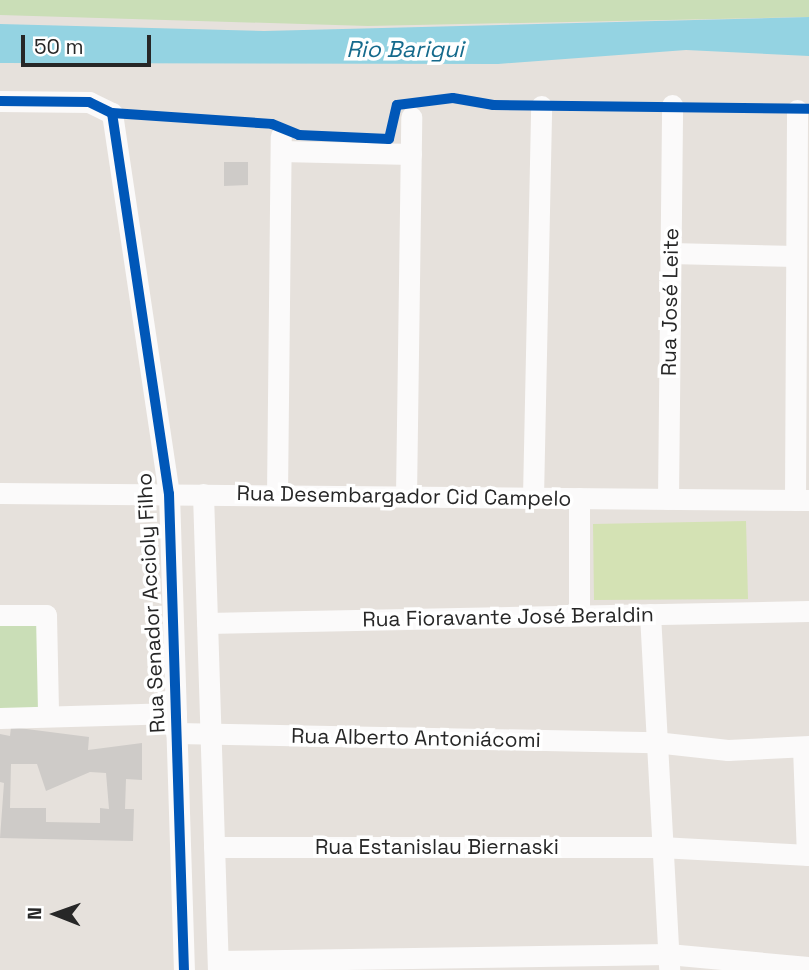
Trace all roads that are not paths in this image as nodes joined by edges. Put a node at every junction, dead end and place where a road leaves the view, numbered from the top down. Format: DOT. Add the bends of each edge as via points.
graph roads {
  1 [pos="0,101"];
  2 [pos="672,105"];
  3 [pos="541,106"];
  4 [pos="797,110"];
  5 [pos="411,117"];
  6 [pos="411,154"];
  7 [pos="670,253"];
  8 [pos="796,256"];
  9 [pos="0,493"];
  10 [pos="169,494"];
  11 [pos="203,494"];
  12 [pos="277,495"];
  13 [pos="406,496"];
  14 [pos="533,497"];
  15 [pos="579,498"];
  16 [pos="668,499"];
  17 [pos="802,500"];
  18 [pos="809,611"];
  19 [pos="650,614"];
  20 [pos="0,615"];
  21 [pos="579,615"];
  22 [pos="207,623"];
  23 [pos="47,708"];
  24 [pos="0,718"];
  25 [pos="176,723"];
  26 [pos="210,734"];
  27 [pos="655,742"];
  28 [pos="806,746"];
  29 [pos="214,847"];
  30 [pos="660,847"];
  31 [pos="808,855"];
  32 [pos="668,962"];
  33 [pos="218,966"];
  34 [pos="809,967"];
  35 [pos="184,970"];
  1 -- 10 [label="street, Rua Senador Accioly Filho" via="89,102 112,113"];
  2 -- 7 [label="street, Rua José Leite"];
  3 -- 14 [label="street"];
  4 -- 8 [label="street"];
  5 -- 6 [label="street"];
  6 -- 12 [label="street" via="281,143"];
  6 -- 13 [label="street"];
  7 -- 8 [label="street"];
  7 -- 16 [label="street, Rua José Leite"];
  8 -- 17 [label="street"];
  9 -- 10 [label="street, Rua Desembargador Cid Campelo"];
  10 -- 11 [label="street, Rua Desembargador Cid Campelo"];
  10 -- 25 [label="street, Rua Senador Accioly Filho"];
  11 -- 12 [label="street, Rua Desembargador Cid Campelo"];
  11 -- 22 [label="street"];
  12 -- 13 [label="street, Rua Desembargador Cid Campelo"];
  13 -- 14 [label="street, Rua Desembargador Cid Campelo"];
  14 -- 15 [label="street, Rua Desembargador Cid Campelo"];
  15 -- 16 [label="street, Rua Desembargador Cid Campelo"];
  15 -- 21 [label="street"];
  16 -- 17 [label="street, Rua Desembargador Cid Campelo"];
  18 -- 19 [label="street, Rua Fioravante José Beraldin"];
  19 -- 21 [label="street, Rua Fioravante José Beraldin"];
  19 -- 27 [label="street"];
  20 -- 23 [label="street" via="46,615"];
  21 -- 22 [label="street, Rua Fioravante José Beraldin"];
  22 -- 26 [label="street"];
  24 -- 25 [label="street, Rua Alberto Antoniácomi"];
  25 -- 26 [label="street, Rua Alberto Antoniácomi"];
  25 -- 35 [label="street, Rua Senador Accioly Filho"];
  26 -- 27 [label="street, Rua Alberto Antoniácomi"];
  26 -- 29 [label="street"];
  27 -- 28 [label="street, Rua Alberto Antoniácomi" via="728,750"];
  27 -- 30 [label="street"];
  28 -- 31 [label="street"];
  29 -- 30 [label="street, Rua Estanislau Biernaski"];
  29 -- 33 [label="street"];
  30 -- 31 [label="street, Rua Estanislau Biernaski"];
  30 -- 32 [label="street"];
  32 -- 33 [label="street"];
  32 -- 34 [label="street"];
}
